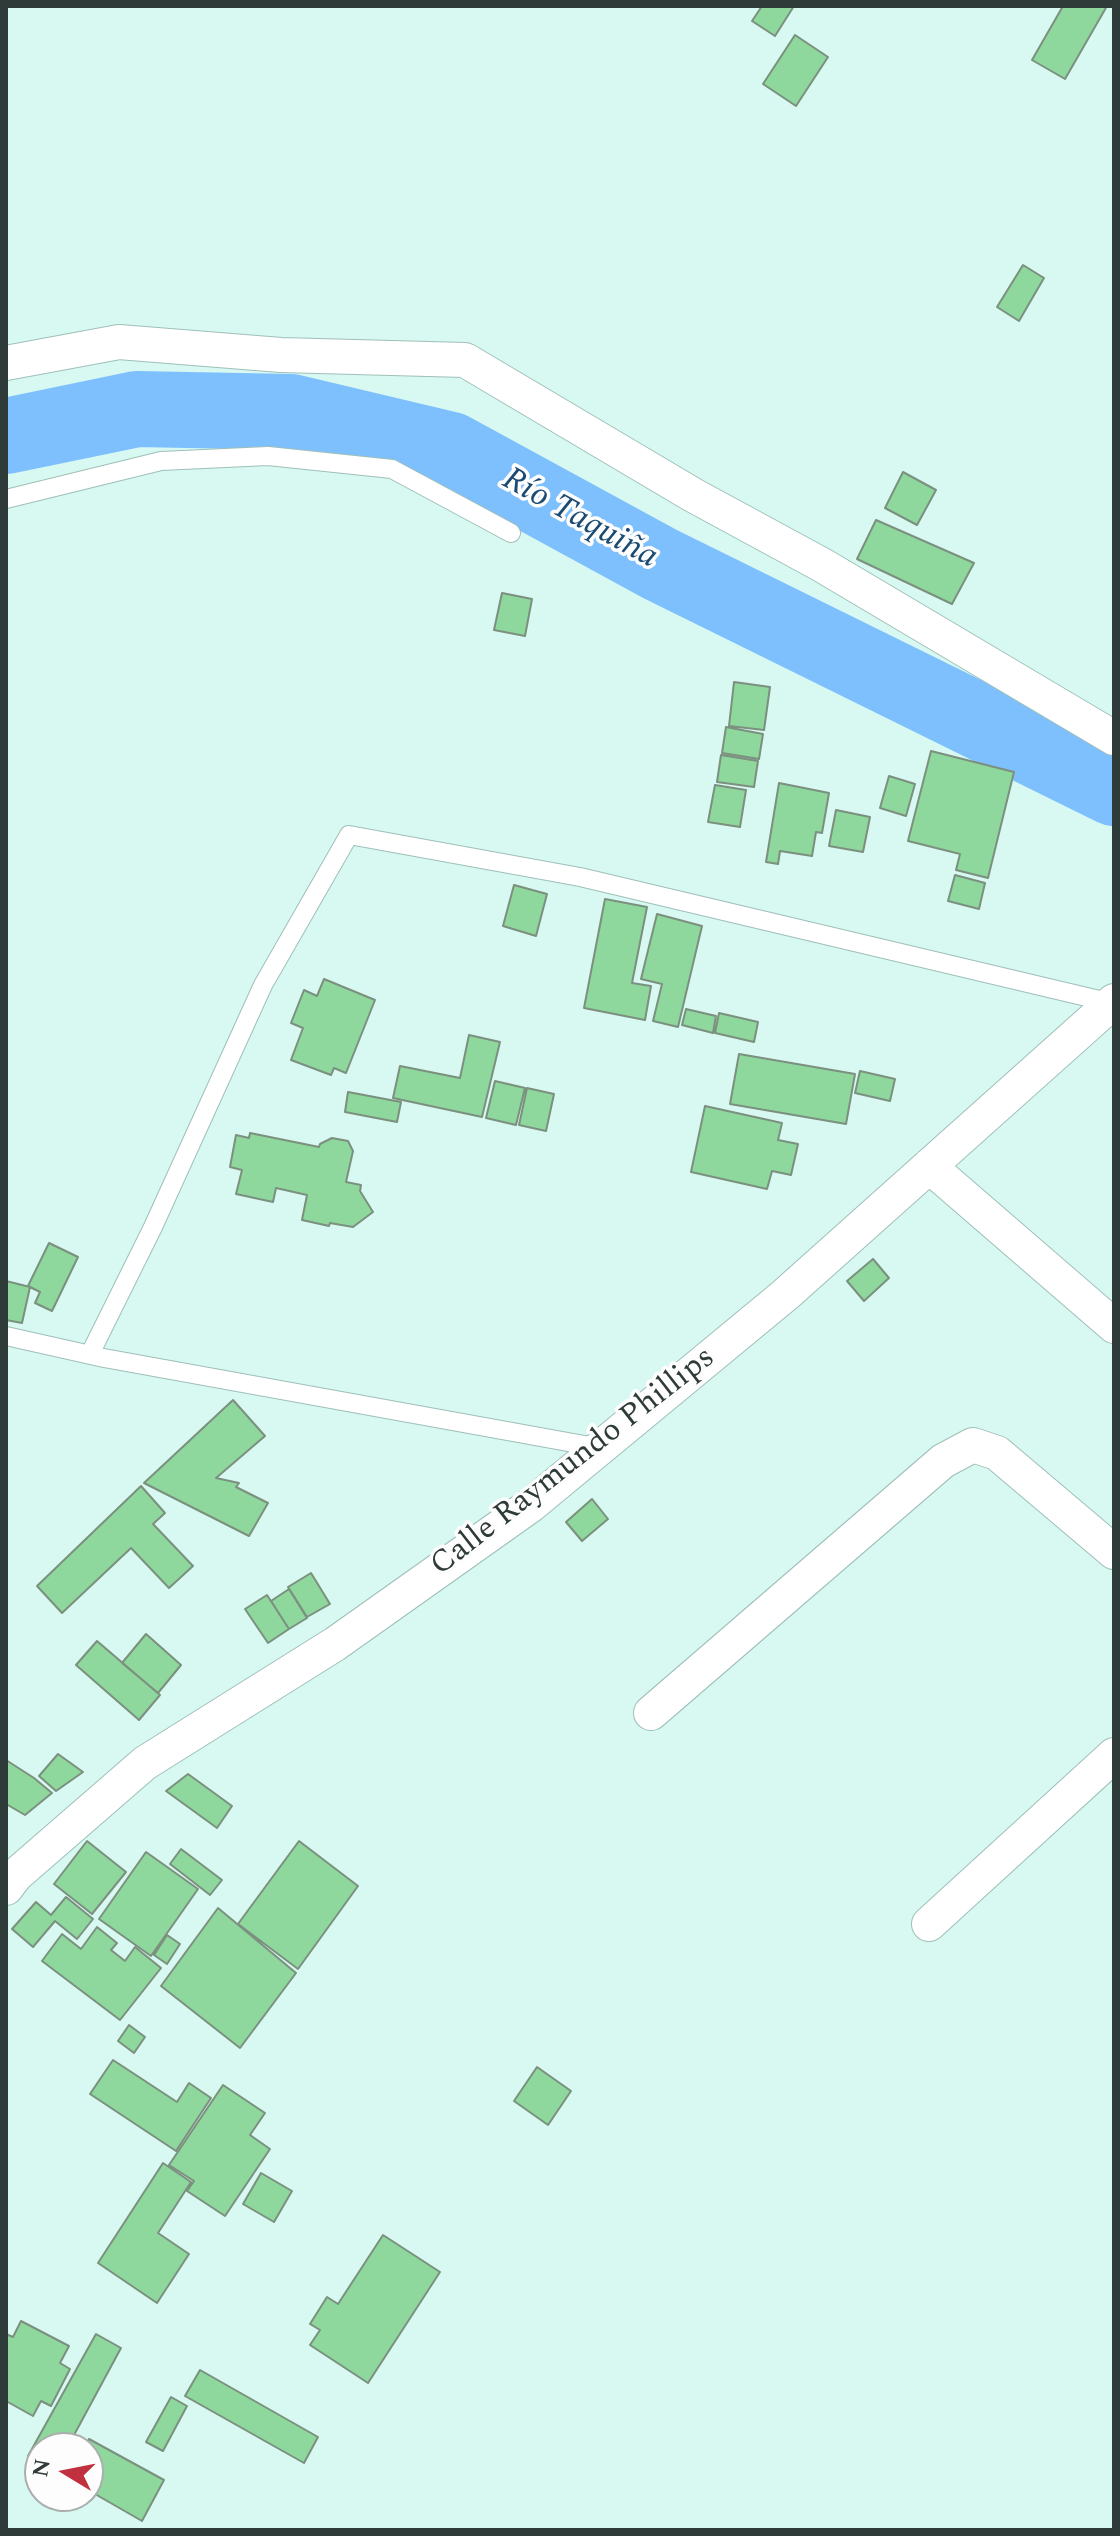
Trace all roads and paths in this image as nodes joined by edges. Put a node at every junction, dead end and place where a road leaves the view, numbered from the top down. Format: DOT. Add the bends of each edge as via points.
graph roads {
  1 [pos="6,363"];
  2 [pos="6,499"];
  3 [pos="511,533"];
  4 [pos="1114,738"];
  5 [pos="1113,1002"];
  6 [pos="929,1166"];
  7 [pos="1114,1326"];
  8 [pos="6,1336"];
  9 [pos="90,1354"];
  10 [pos="601,1448"];
  11 [pos="1114,1552"];
  12 [pos="651,1713"];
  13 [pos="1114,1755"];
  14 [pos="6,1888"];
  15 [pos="929,1924"];
  1 -- 4 [label="street" via="119,342 281,355 465,360"];
  2 -- 3 [label="lane" via="161,461 268,456 392,469"];
  5 -- 6 [label="street, Calle Raymundo Phillips"];
  5 -- 9 [label="lane" via="580,877 349,835 263,985"];
  6 -- 7 [label="street"];
  6 -- 10 [label="street, Calle Raymundo Phillips"];
  8 -- 9 [label="lane"];
  9 -- 10 [label="lane"];
  10 -- 14 [label="street, Calle Raymundo Phillips" via="531,1505 335,1644 145,1763"];
  11 -- 12 [label="street" via="997,1453 973,1445 943,1461"];
  13 -- 15 [label="street"];
}
